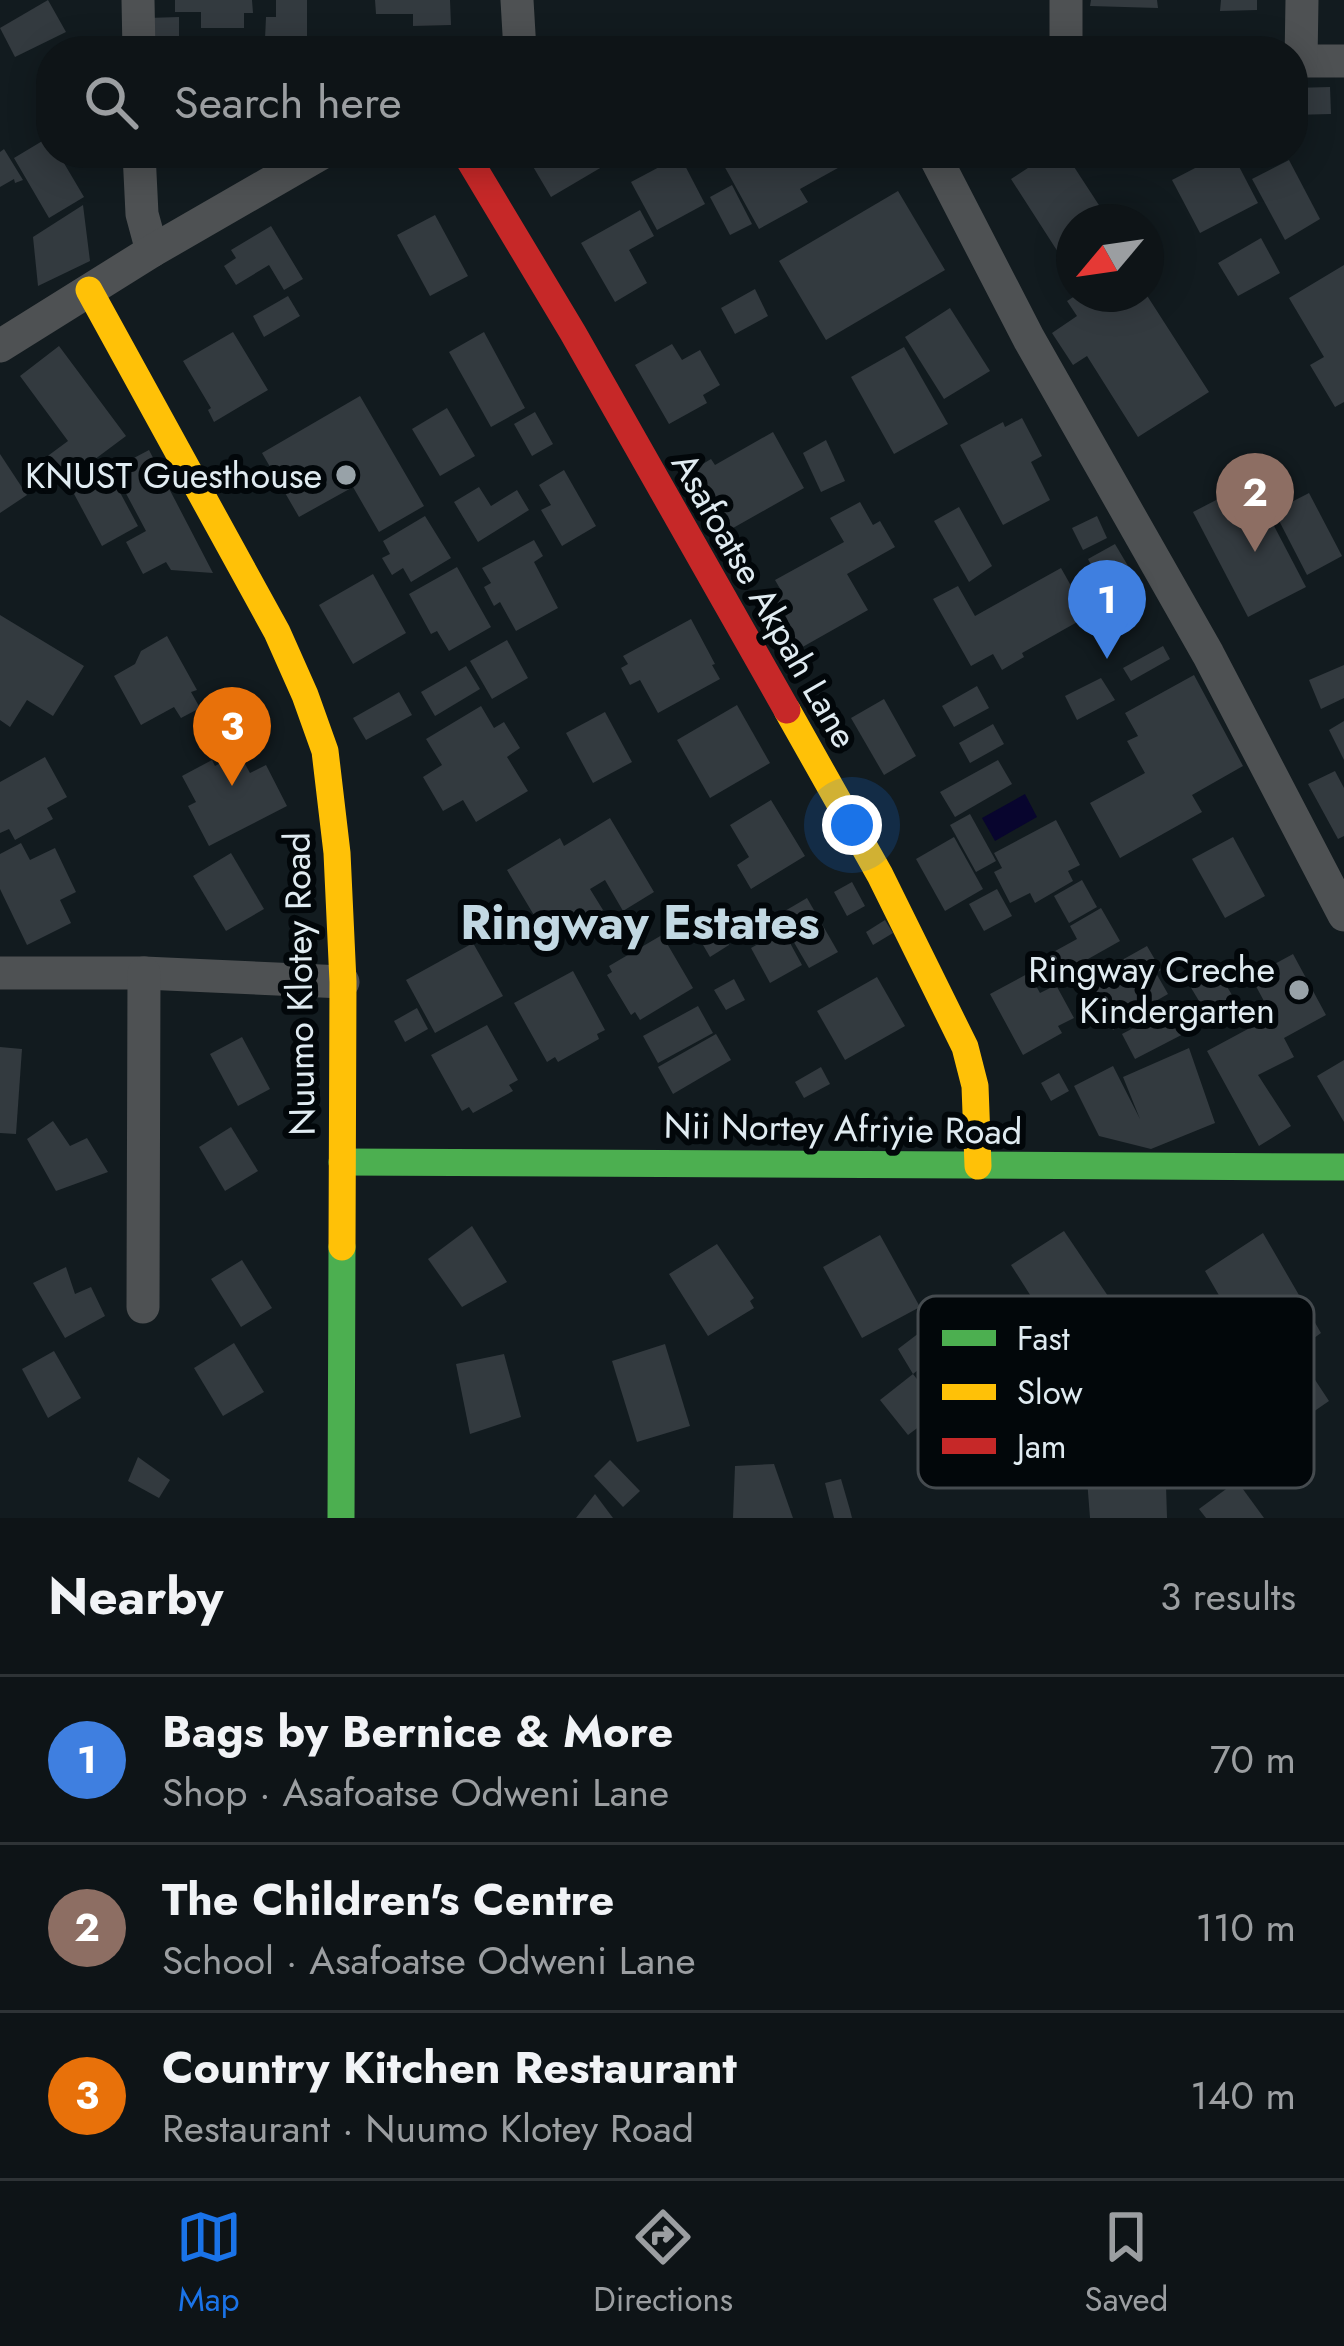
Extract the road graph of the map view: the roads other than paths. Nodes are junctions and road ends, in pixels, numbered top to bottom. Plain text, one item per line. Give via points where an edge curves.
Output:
1 (139, 0) edge
2 (518, 0) edge
3 (1066, 0) edge
4 (1302, 0) edge
5 (139, 36) edge
6 (519, 36) edge
7 (1066, 36) edge
8 (1299, 36) edge
9 (1308, 61) edge
10 (1344, 61) edge
11 (140, 168) edge
12 (296, 168) edge
13 (474, 168) edge
14 (941, 168) edge
15 (152, 251) junction
16 (89, 290) junction
17 (0, 346) edge
18 (1344, 915) edge
19 (0, 973) edge
20 (144, 973) junction
21 (343, 982) junction
22 (342, 1162) junction
23 (979, 1166) junction
24 (1344, 1167) edge
25 (143, 1307) dead end
26 (341, 1518) edge

1 - 5 street
2 - 6 street
3 - 7 street
4 - 8 street
9 - 10 street
11 - 15 street
12 - 15 street
13 - 23 street, Asafoatse Akpah Lane via 880,875 965,1046
14 - 18 street
15 - 16 street
16 - 17 street
16 - 21 street, Nuumo Klotey Road via 305,695 333,799
19 - 20 street
20 - 21 street
20 - 25 street
21 - 22 street, Nuumo Klotey Road
22 - 23 street, Nii Nortey Afriyie Road
22 - 26 street, Nuumo Klotey Road
23 - 24 street, Nii Nortey Afriyie Road

